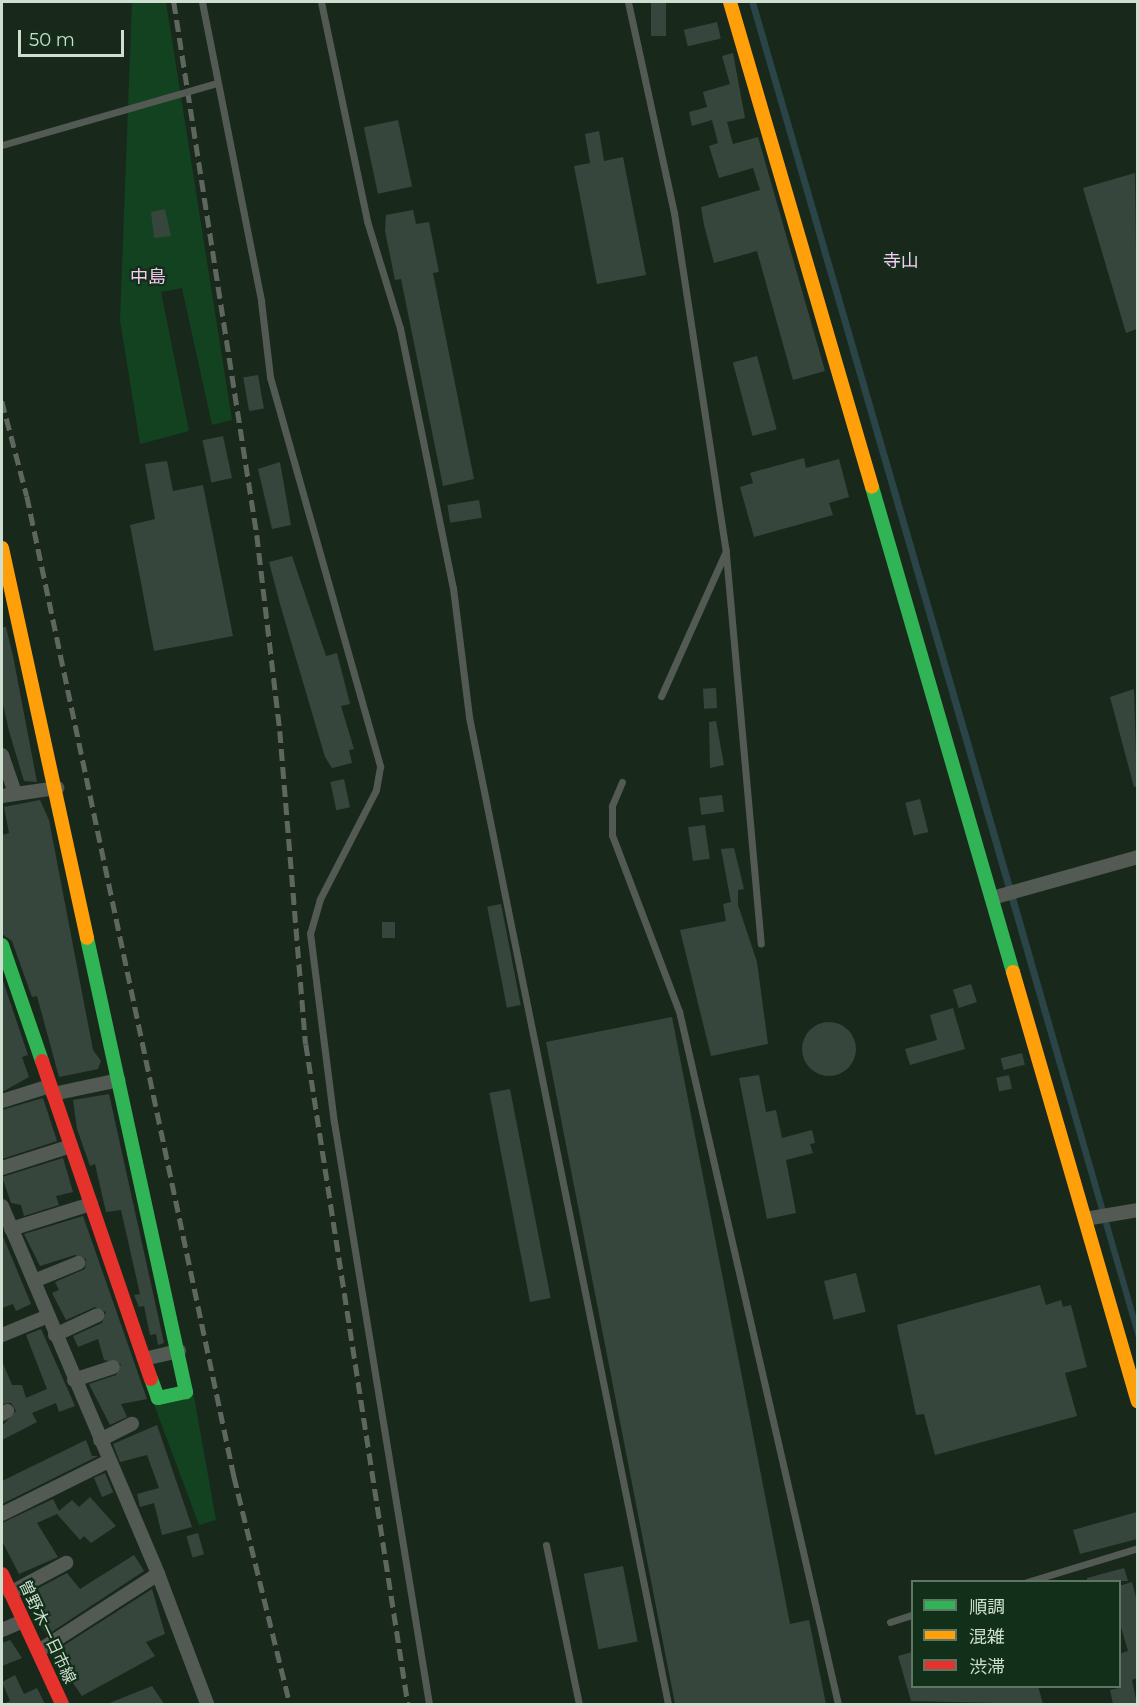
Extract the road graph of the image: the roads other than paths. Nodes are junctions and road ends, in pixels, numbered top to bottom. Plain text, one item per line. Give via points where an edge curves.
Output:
1 (202, 2) edge
2 (321, 2) edge
3 (628, 2) edge
4 (730, 2) edge
5 (217, 82) junction
6 (2, 145) edge
7 (2, 548) edge
8 (726, 551) junction
9 (661, 696) dead end
10 (2, 754) edge
11 (622, 782) dead end
12 (57, 788) junction
13 (8, 795) edge
14 (1137, 857) edge
15 (992, 898) junction
16 (761, 943) dead end
17 (2, 945) edge
18 (119, 1080) junction
19 (51, 1090) junction
20 (2, 1101) edge
21 (71, 1146) junction
22 (2, 1168) edge
23 (91, 1204) junction
24 (2, 1206) edge
25 (1137, 1210) edge
26 (1085, 1219) junction
27 (11, 1229) junction
28 (78, 1263) dead end
29 (34, 1281) junction
30 (98, 1315) dead end
31 (48, 1316) junction
32 (2, 1335) edge
33 (55, 1335) junction
34 (178, 1351) junction
35 (144, 1359) junction
36 (113, 1367) dead end
37 (74, 1380) junction
38 (1137, 1401) edge
39 (132, 1424) dead end
40 (99, 1440) junction
41 (109, 1461) junction
42 (2, 1514) edge
43 (546, 1545) dead end
44 (1137, 1548) edge
45 (66, 1563) dead end
46 (2, 1574) edge
47 (158, 1574) junction
48 (1030, 1580) edge
49 (10, 1593) junction
50 (911, 1616) edge
51 (23, 1621) junction
52 (890, 1622) dead end
53 (2, 1630) edge
54 (40, 1650) junction
55 (62, 1704) edge
56 (207, 1704) edge
57 (429, 1704) edge
58 (579, 1704) edge
59 (668, 1704) edge
60 (838, 1704) edge

1 - 5 lane
2 - 59 lane via 367,221 400,328 453,588 469,717
3 - 8 lane via 674,213
4 - 15 street
5 - 6 lane, bridge
5 - 57 lane via 261,301 278,413 380,767 376,790 320,899 310,933 334,1122
7 - 12 street
8 - 9 lane
8 - 16 lane
10 - 13 street
11 - 60 lane via 612,806 612,835 679,1011
12 - 13 street
12 - 18 street
14 - 15 street
15 - 26 street
17 - 19 street
18 - 19 street
18 - 34 street
19 - 20 street
19 - 21 street
21 - 22 street
21 - 23 street
23 - 27 street
23 - 35 street
24 - 27 street
25 - 26 street
26 - 38 street
27 - 29 street
28 - 29 street
29 - 31 street
30 - 33 street
31 - 32 street
31 - 33 street
33 - 37 street
34 - 35 street
34 - 35 street via 186,1392 158,1398
36 - 37 street
37 - 40 street
39 - 40 street
40 - 41 street
41 - 42 street
41 - 47 street
43 - 58 lane
44 - 48 lane
45 - 49 street
46 - 49 street, 曽野木一日市線
47 - 54 street
47 - 56 street
49 - 51 street, 曽野木一日市線
50 - 52 lane
51 - 53 street
51 - 54 street, 曽野木一日市線
54 - 55 street, 曽野木一日市線

